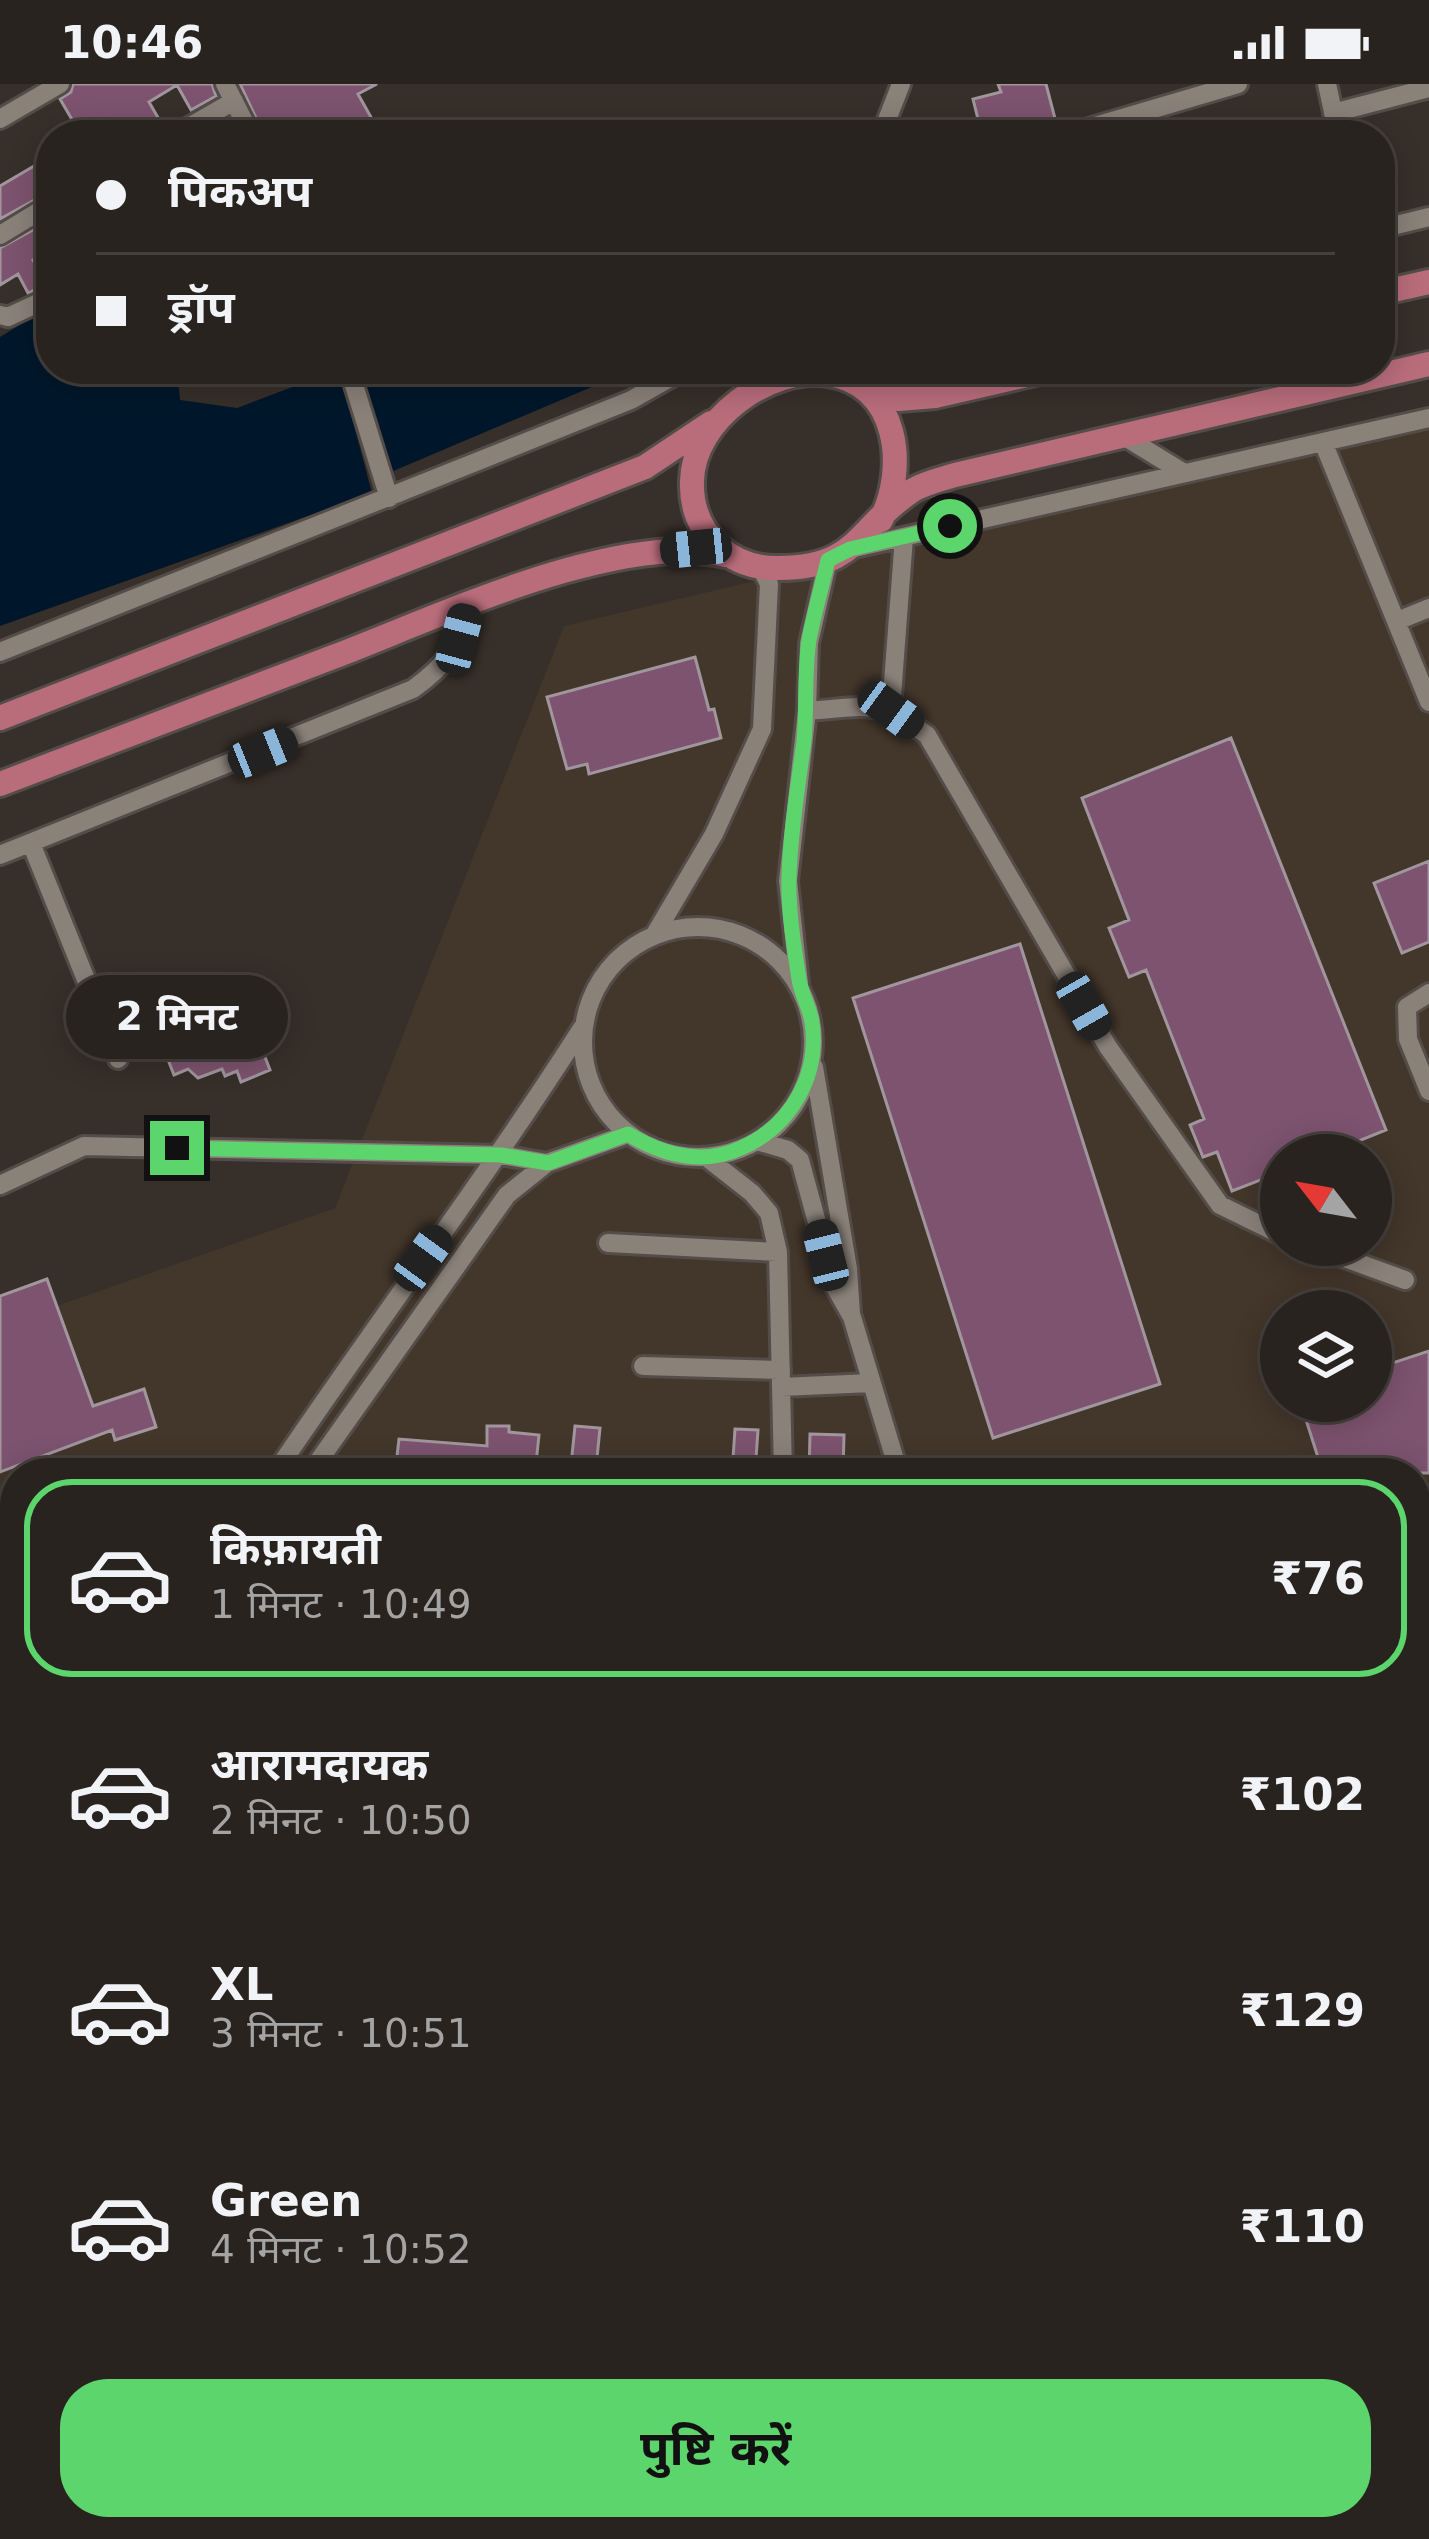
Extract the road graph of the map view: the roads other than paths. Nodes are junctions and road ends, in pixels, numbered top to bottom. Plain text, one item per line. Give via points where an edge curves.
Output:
1 (60, 84) edge
2 (901, 84) edge
3 (1238, 84) edge
4 (1327, 84) edge
5 (1429, 88) edge
6 (230, 92) edge
7 (1333, 113) junction
8 (0, 119) edge
9 (194, 120) edge
10 (244, 120) edge
11 (887, 120) edge
12 (1116, 120) edge
13 (1335, 120) edge
14 (36, 213) edge
15 (1429, 218) edge
16 (1395, 226) edge
17 (0, 235) edge
18 (1429, 282) edge
19 (1395, 290) edge
20 (36, 304) edge
21 (0, 315) edge
22 (1429, 364) edge
23 (1395, 372) edge
24 (354, 384) edge
25 (659, 384) edge
26 (770, 384) edge
27 (858, 384) edge
28 (866, 384) edge
29 (987, 384) edge
30 (1344, 384) edge
31 (722, 415) junction
32 (1429, 418) edge
33 (1123, 436) junction
34 (1323, 442) junction
35 (1184, 473) junction
36 (389, 498) junction
37 (881, 520) junction
38 (904, 537) junction
39 (839, 554) junction
40 (728, 555) junction
41 (761, 568) junction
42 (468, 606) junction
43 (1429, 608) edge
44 (1397, 621) junction
45 (0, 652) edge
46 (1429, 702) edge
47 (891, 710) junction
48 (807, 711) junction
49 (0, 718) edge
50 (0, 784) edge
51 (31, 843) junction
52 (0, 855) edge
53 (655, 934) junction
54 (799, 985) junction
55 (1429, 993) edge
56 (583, 1027) junction
57 (118, 1059) dead end
58 (812, 1059) junction
59 (1429, 1091) edge
60 (628, 1134) junction
61 (757, 1142) junction
62 (501, 1155) junction
63 (706, 1157) junction
64 (548, 1163) junction
65 (0, 1185) edge
66 (1260, 1225) edge
67 (608, 1244) dead end
68 (778, 1252) junction
69 (1367, 1266) edge
70 (1405, 1280) dead end
71 (851, 1318) junction
72 (644, 1366) dead end
73 (781, 1378) junction
74 (872, 1383) junction
75 (285, 1458) edge
76 (321, 1458) edge
77 (783, 1458) edge
78 (894, 1458) edge

1 - 8 street
2 - 11 street
3 - 12 street
4 - 7 street
5 - 7 street
6 - 9 street
6 - 10 street
7 - 13 street
14 - 17 street
15 - 16 street
18 - 19 main road
20 - 21 street
22 - 23 main road
24 - 36 street
25 - 36 street
26 - 31 main road
27 - 37 main road via 885,414 895,441 896,480
28 - 29 main road via 898,399
30 - 33 main road
31 - 40 main road via 691,478 705,533
31 - 49 main road via 645,467
32 - 34 street
33 - 35 street
33 - 37 main road via 914,489
34 - 35 street
34 - 44 street
35 - 38 street
36 - 45 street
37 - 39 main road
38 - 39 street
38 - 47 street
39 - 41 main road via 811,568
39 - 48 street via 809,643
40 - 41 main road
40 - 42 main road via 696,548 643,554 527,580
41 - 53 street via 769,584 762,729 714,834
42 - 50 main road
42 - 51 street via 440,669 413,689
43 - 44 street
44 - 46 street
47 - 48 street
47 - 66 street via 927,735 1108,1047 1220,1205
48 - 54 street via 788,880
51 - 52 street
51 - 57 street
53 - 54 street via 721,927 779,958
53 - 56 street via 607,970
54 - 58 street via 812,1021
55 - 59 street via 1407,1007 1408,1039
56 - 60 street via 591,1086
56 - 62 street
58 - 61 street via 802,1092
58 - 71 street
60 - 63 street via 678,1156
60 - 64 street
61 - 63 street
61 - 71 street via 800,1160 834,1286
62 - 64 street
62 - 65 street via 84,1146
62 - 75 street
63 - 68 street via 769,1213
64 - 76 street via 507,1195
67 - 68 street
68 - 73 street
69 - 70 street
71 - 74 street
72 - 73 street
73 - 74 street
73 - 77 street
74 - 78 street

